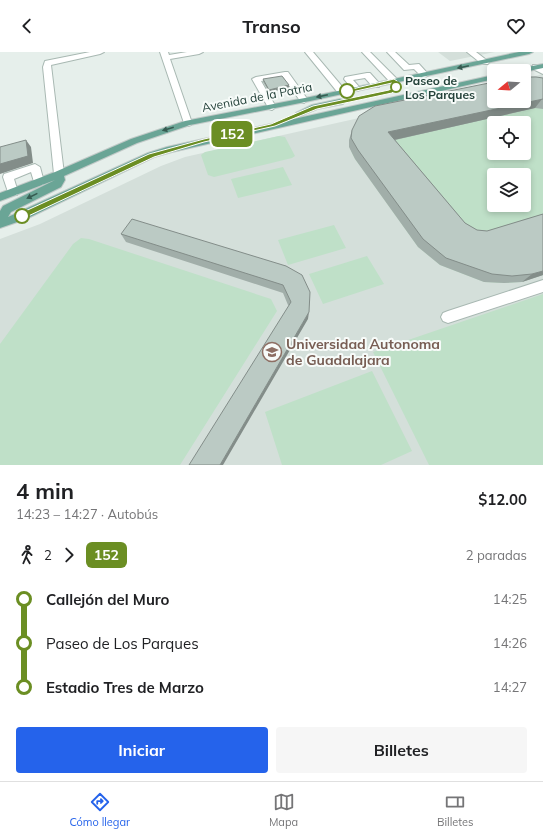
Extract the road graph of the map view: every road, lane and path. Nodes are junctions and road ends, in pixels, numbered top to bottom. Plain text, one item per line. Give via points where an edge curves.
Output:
1 (100, 52) edge
2 (199, 52) edge
3 (309, 52) edge
4 (366, 52) edge
5 (391, 52) edge
6 (471, 52) edge
7 (528, 52) edge
8 (165, 55) edge
9 (485, 62) junction
10 (539, 67) edge
11 (543, 72) edge
12 (425, 75) junction
13 (487, 78) edge
14 (394, 81) junction
15 (376, 85) junction
16 (357, 89) junction
17 (342, 92) junction
18 (304, 100) junction
19 (272, 107) junction
20 (188, 123) junction
21 (273, 125) junction
22 (59, 174) junction
23 (39, 182) junction
24 (13, 192) junction
25 (0, 197) edge
26 (0, 220) edge
27 (0, 224) edge
28 (543, 286) edge
29 (448, 317) dead end

1 - 22 street via 57,60 48,63 46,67
2 - 8 street
3 - 17 street
4 - 14 street
5 - 12 street via 408,68 416,66
6 - 9 street
7 - 9 main road, Avenida de la Patria
8 - 20 street
9 -> 12 main road, Avenida de la Patria
10 - 11 street
12 - 14 main road, Avenida de la Patria
13 - 21 main road
14 - 15 main road, Avenida de la Patria
14 - 21 main road via 396,87 391,91 315,107
15 - 16 main road, Avenida de la Patria
15 - 16 street via 367,75 348,79
16 - 17 main road, Avenida de la Patria
17 -> 18 main road, Avenida de la Patria
18 - 19 main road, Avenida de la Patria
18 - 19 street via 285,74 256,79
19 - 20 main road, Avenida de la Patria
20 -> 22 main road, Avenida de la Patria via 134,140
21 - 27 main road via 151,155
22 - 23 main road, Avenida de la Patria
22 -> 26 main road via 60,180 57,184 7,209
23 - 24 main road, Avenida de la Patria
23 - 24 street via 35,167 8,177
24 - 25 main road, Avenida de la Patria
28 - 29 street

